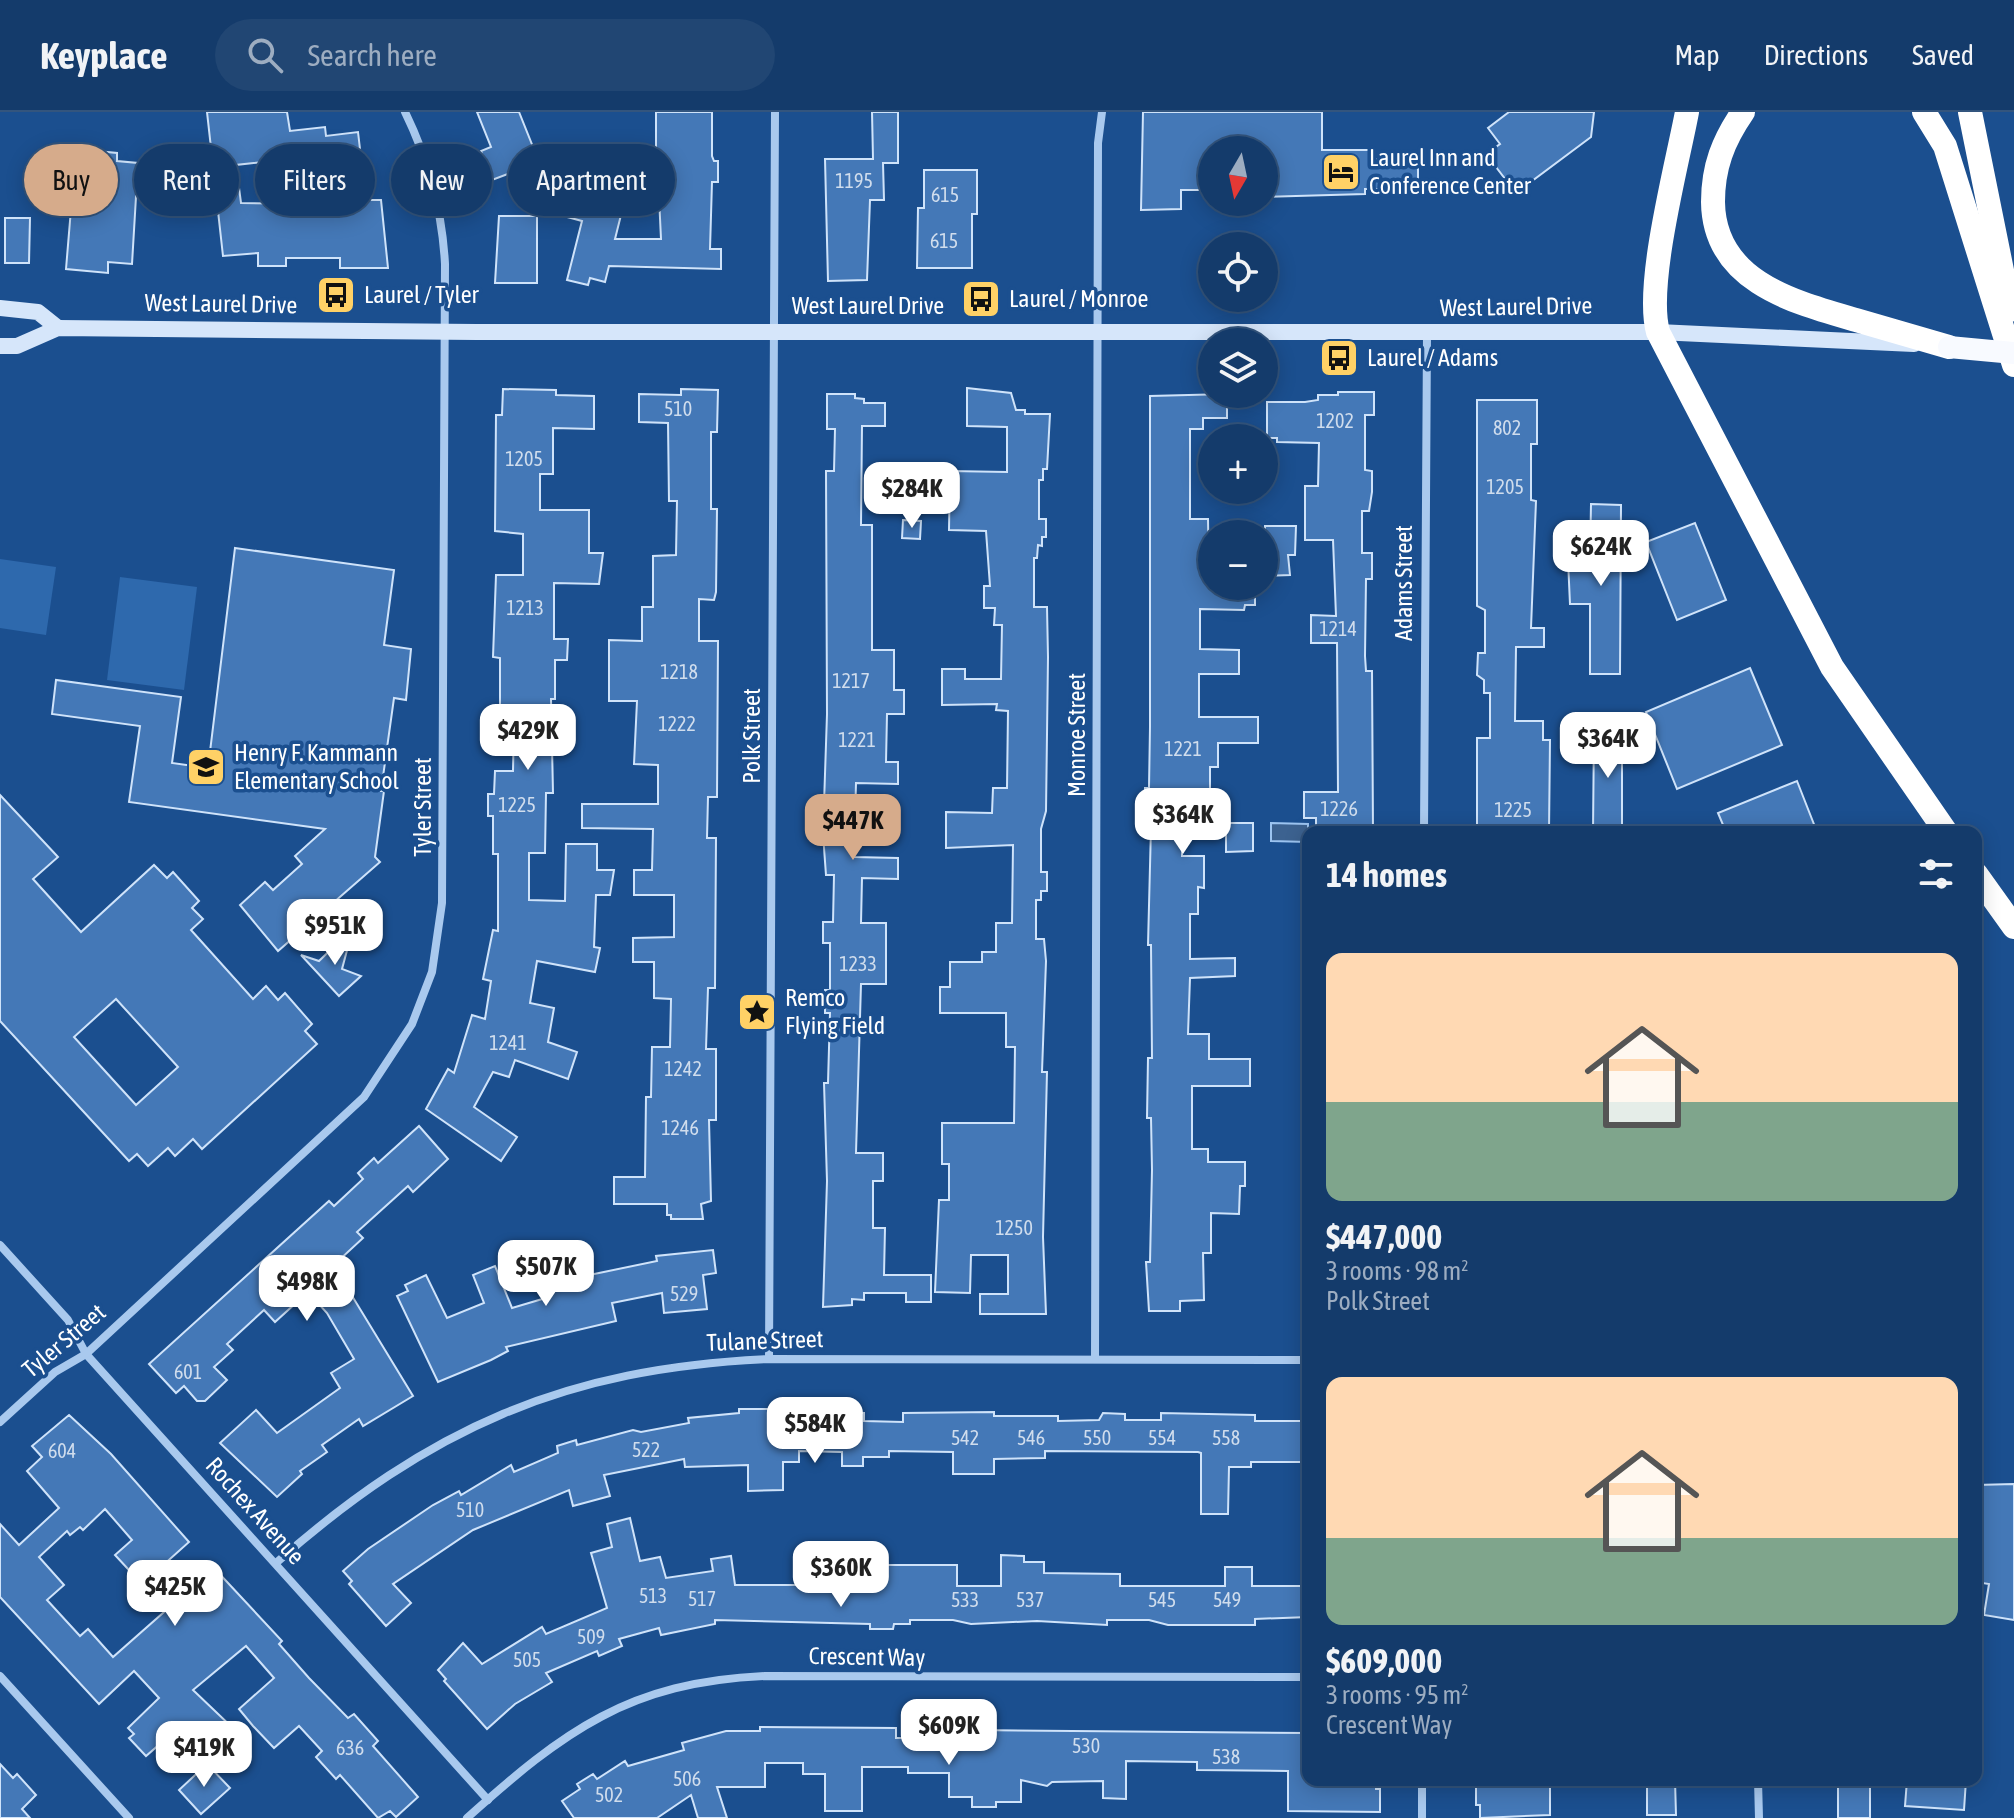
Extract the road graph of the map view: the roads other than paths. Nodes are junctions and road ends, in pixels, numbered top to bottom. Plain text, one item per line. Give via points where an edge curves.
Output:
1 (405, 112) edge
2 (775, 112) edge
3 (1102, 112) edge
4 (1687, 112) edge
5 (1743, 112) edge
6 (1924, 112) edge
7 (1970, 112) edge
8 (0, 308) edge
9 (58, 328) junction
10 (2014, 329) edge
11 (447, 332) junction
12 (774, 332) junction
13 (1098, 332) junction
14 (1658, 332) junction
15 (1427, 334) junction
16 (0, 346) edge
17 (1949, 347) junction
18 (2014, 353) edge
19 (2014, 365) edge
20 (1424, 826) edge
21 (1942, 826) edge
22 (1982, 882) edge
23 (2014, 927) edge
24 (0, 1245) edge
25 (86, 1354) junction
26 (769, 1359) junction
27 (1095, 1359) junction
28 (1302, 1360) edge
29 (0, 1422) edge
30 (276, 1563) junction
31 (0, 1676) edge
32 (1302, 1677) edge
33 (1422, 1786) edge
34 (1758, 1786) edge
35 (488, 1800) junction
36 (129, 1818) edge
37 (467, 1818) edge
38 (1422, 1818) edge
39 (1759, 1818) edge

1 - 11 street, Tyler Street via 426,159 442,219
2 - 12 street, Polk Street
3 - 13 street, Monroe Street
4 - 14 highway via 1656,279 1653,312
5 - 17 highway via 1722,147 1713,189 1716,225 1733,261 1760,285 1792,301
6 - 19 highway via 1945,146
7 - 10 highway
8 - 9 main road, West Laurel Drive via 38,312
9 - 11 main road, West Laurel Drive
9 - 16 main road, West Laurel Drive via 17,346
11 - 12 main road, West Laurel Drive
11 - 25 street, Tyler Street via 442,903 432,972 412,1024 364,1097
12 - 13 main road, West Laurel Drive
12 - 26 street, Polk Street
13 - 15 main road, West Laurel Drive
13 - 27 street, Monroe Street
14 - 15 main road, West Laurel Drive
14 - 17 main road, West Laurel Drive
14 - 21 highway via 1832,667
15 - 20 street, Adams Street
17 - 18 highway, West Laurel Drive, bridge
22 - 23 highway
24 - 25 street, Rochex Avenue via 68,1320
25 - 29 street, Tyler Street via 55,1372
25 - 30 street, Rochex Avenue
26 - 27 street, Tulane Street
26 - 30 street, Tulane Street via 625,1374 513,1409 395,1471
27 - 28 street, Tulane Street
30 - 35 street, Rochex Avenue
31 - 36 street
32 - 35 street, Crescent Way via 765,1676 696,1682 591,1720 543,1752
33 - 38 street
34 - 39 street
35 - 37 street, Crescent Way

